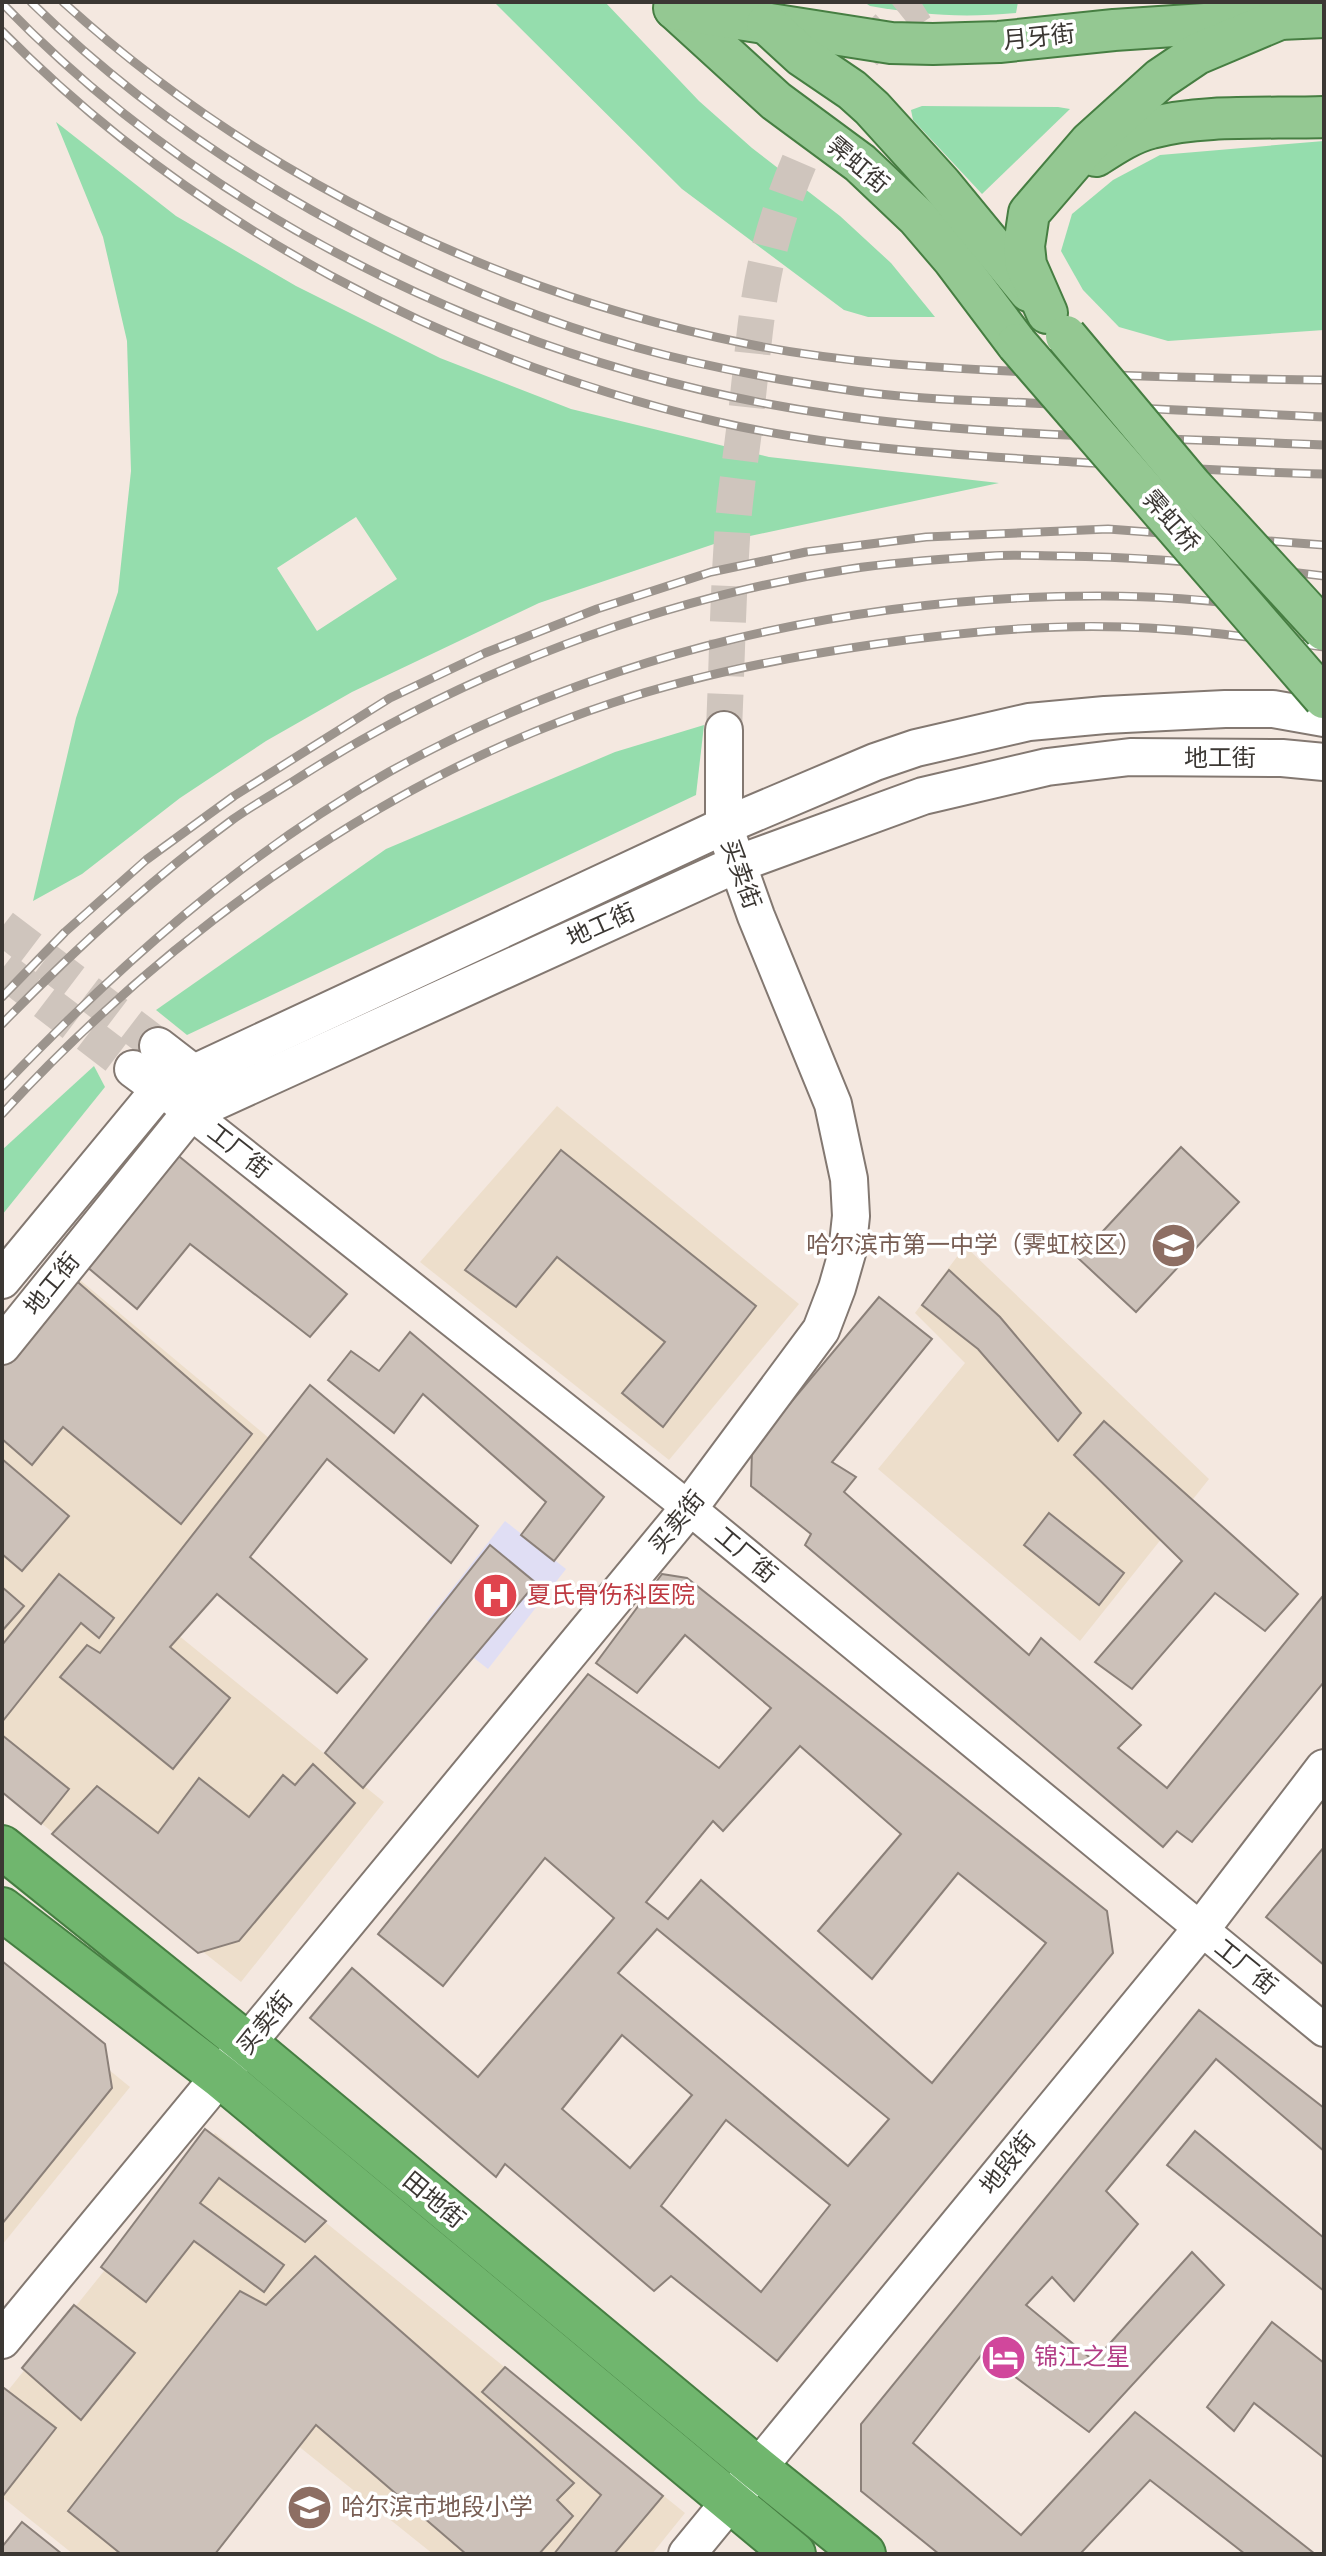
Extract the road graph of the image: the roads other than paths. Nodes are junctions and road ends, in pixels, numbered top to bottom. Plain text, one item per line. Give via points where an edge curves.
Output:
1 (1087, 2) edge
2 (672, 5) edge
3 (1324, 17) edge
4 (1280, 19) junction
5 (782, 21) edge
6 (1324, 117) edge
7 (834, 144) junction
8 (1051, 189) junction
9 (1056, 324) junction
10 (1017, 344) joint
11 (1324, 630) edge
12 (1324, 698) edge
13 (1324, 718) edge
14 (724, 730) tunnel mouth
15 (1324, 762) edge
16 (724, 826) junction
17 (737, 864) junction
18 (150, 1068) junction
19 (193, 1073) junction
20 (190, 1113) junction
21 (2, 1280) edge
22 (2, 1346) edge
23 (689, 1508) junction
24 (1324, 1768) edge
25 (2, 1847) edge
26 (2, 1909) edge
27 (1201, 1929) junction
28 (1324, 2030) edge
29 (247, 2044) junction
30 (221, 2077) junction
31 (2, 2340) edge
32 (757, 2468) junction
33 (729, 2502) junction
34 (687, 2554) edge
35 (794, 2554) edge
36 (864, 2554) edge

1 - 4 main road via 1113,10
2 - 5 main road, 月牙街
2 - 7 main road, 霁虹街 via 776,101
3 - 4 main road, 月牙街
4 - 5 main road, 月牙街 via 933,44 891,43
4 - 8 main road, 月牙街 via 1197,54 1160,79 1090,142
5 - 7 main road via 805,100
5 - 9 main road, 霁虹街 via 941,184
6 - 8 main road via 1149,128 1120,141
7 - 10 main road, 霁虹街 via 917,217
8 - 9 main road, 月牙街 via 1029,213 1024,246 1026,265
9 - 11 main road, 霁虹桥, bridge via 1191,485
10 - 12 main road, 霁虹桥, bridge
13 - 16 main road, 地工街 via 1273,709 1225,709 1029,722 916,748
14 - 16 main road, 买卖街
15 - 17 main road, 地工街 via 1130,757 1047,767 923,796
16 - 17 main road, 买卖街
16 - 19 main road, 地工街
17 - 20 main road, 地工街
17 - 23 main road, 买卖街 via 833,1104 851,1216 844,1264 821,1330
18 - 19 main road, 地工街
18 - 20 street, 工厂街
18 - 21 main road, 地工街
19 - 20 main road
20 - 22 main road, 地工街
20 - 23 street, 工厂街
23 - 27 street, 工厂街
23 - 29 main road, 买卖街
24 - 27 main road, 地段街
25 - 29 highway, 田地街
26 - 30 highway, 田地街
27 - 28 street, 工厂街
27 - 32 main road, 地段街
29 - 30 main road, 买卖街
29 - 32 highway, 田地街
30 - 31 main road, 买卖街
30 - 33 highway, 田地街
32 - 33 main road, 地段街
32 - 36 highway, 田地街
33 - 34 main road, 地段街
33 - 35 highway, 田地街

